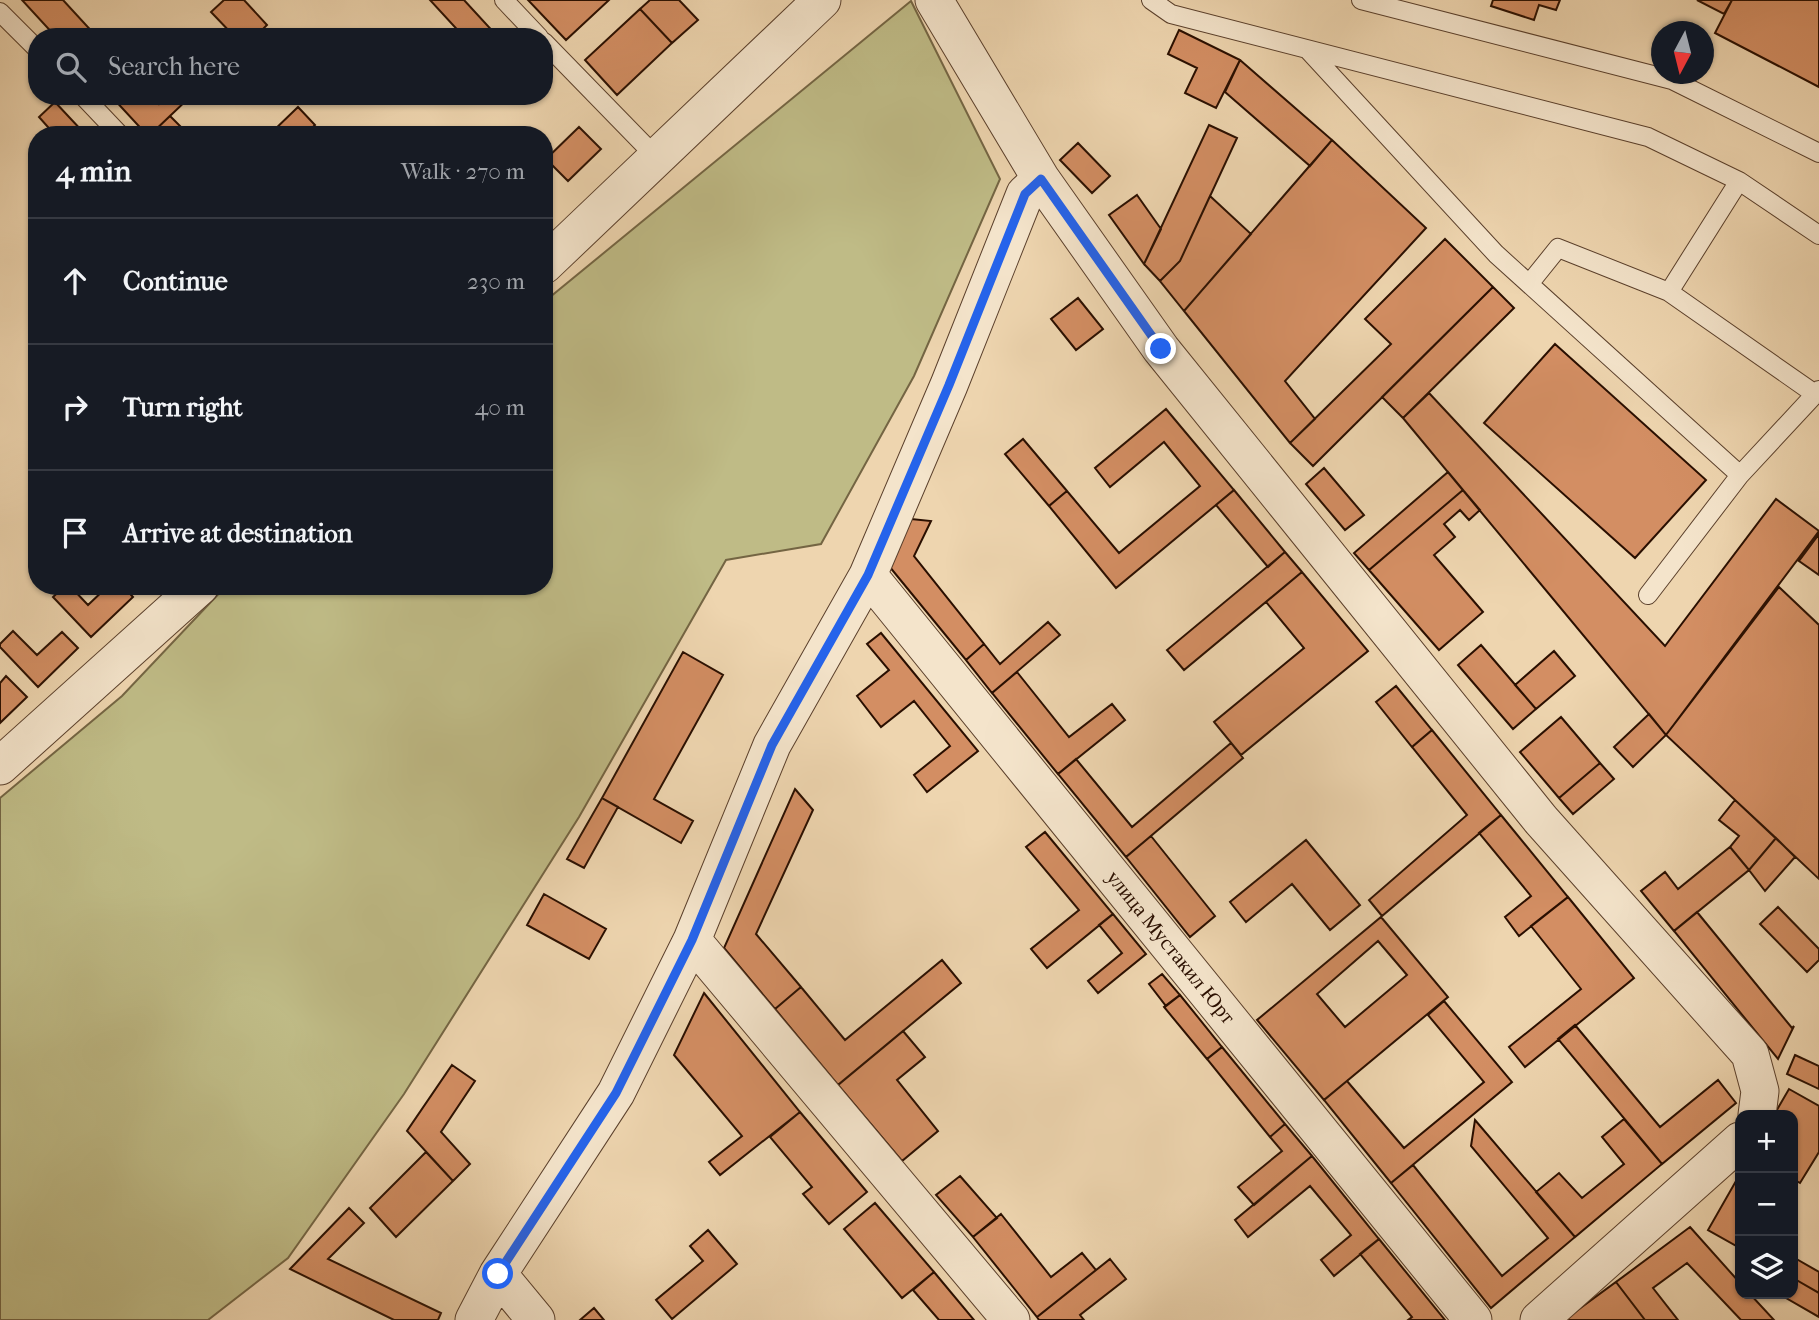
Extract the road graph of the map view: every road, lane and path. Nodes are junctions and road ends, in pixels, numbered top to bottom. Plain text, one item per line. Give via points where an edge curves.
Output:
1 (504, 0) edge
2 (822, 0) edge
3 (934, 0) edge
4 (1151, 0) edge
5 (1361, 0) edge
6 (0, 12) edge
7 (530, 28) edge
8 (28, 40) edge
9 (1308, 50) junction
10 (553, 51) edge
11 (92, 105) edge
12 (111, 126) edge
13 (1819, 153) edge
14 (657, 159) junction
15 (1041, 179) junction
16 (1739, 181) junction
17 (1819, 235) edge
18 (553, 257) edge
19 (1529, 284) junction
20 (1669, 292) junction
21 (1817, 392) edge
22 (1740, 475) junction
23 (868, 575) junction
24 (190, 595) edge
25 (1648, 595) dead end
26 (0, 766) edge
27 (692, 940) junction
28 (1758, 1110) edge
29 (1735, 1146) edge
30 (498, 1274) junction
31 (474, 1320) edge
32 (536, 1320) edge
33 (1011, 1320) edge
34 (1473, 1320) edge
35 (1539, 1320) edge

1 - 7 lane
2 - 14 street
3 - 15 street
4 - 9 lane via 1171,14
5 - 13 lane via 1672,80
6 - 8 lane
9 - 16 lane via 1648,137
9 - 19 lane
10 - 14 lane
11 - 12 lane
14 - 18 street
15 - 23 street via 1025,194
15 - 28 street via 1161,349 1541,820 1750,1054 1760,1091
16 - 17 lane
16 - 20 lane
19 - 20 lane via 1558,248
19 - 22 lane
20 - 21 lane
21 - 22 lane
22 - 25 lane
23 - 27 street via 772,745
23 - 34 street, улица Мустакил Юрт
24 - 26 street
27 - 30 street via 616,1093
27 - 33 street
29 - 35 street
30 - 31 street
30 - 32 street

